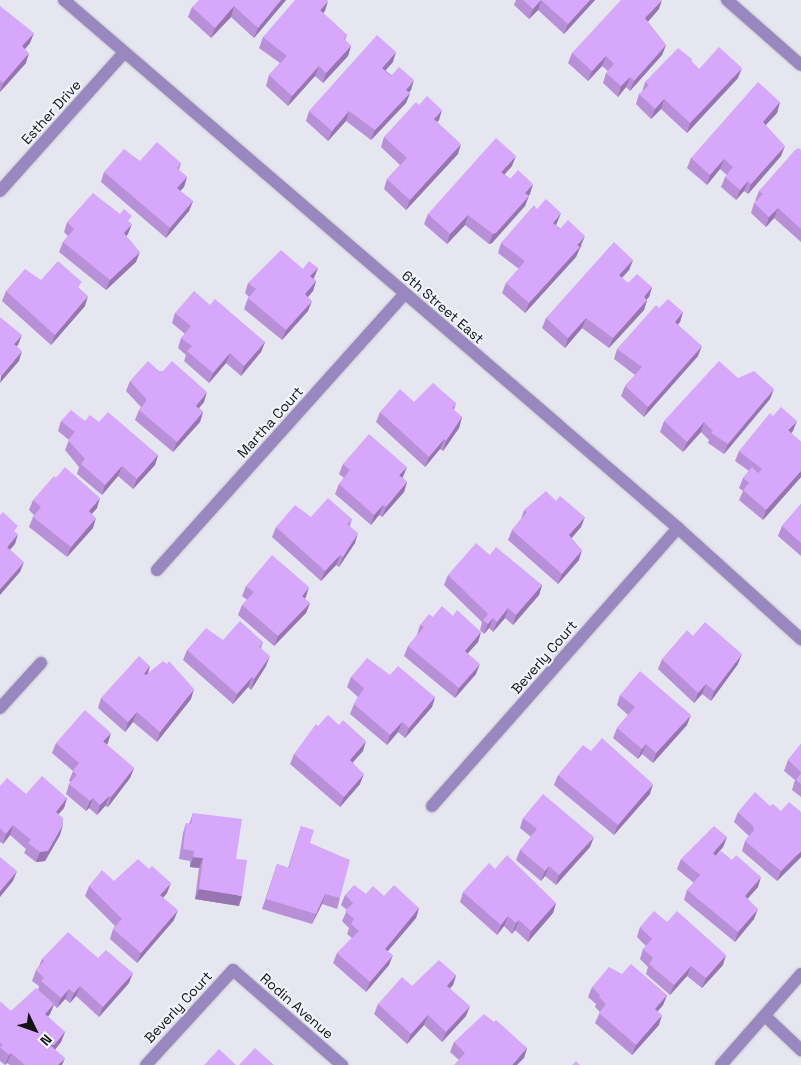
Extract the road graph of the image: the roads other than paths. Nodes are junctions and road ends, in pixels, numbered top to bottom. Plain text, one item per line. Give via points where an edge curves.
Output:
1 (64, 0) edge
2 (727, 0) edge
3 (124, 53) junction
4 (801, 65) edge
5 (0, 191) edge
6 (405, 294) junction
7 (678, 528) junction
8 (156, 570) dead end
9 (801, 639) edge
10 (40, 663) dead end
11 (0, 708) edge
12 (432, 806) dead end
13 (233, 970) joint
14 (801, 974) edge
15 (764, 1016) junction
16 (801, 1050) edge
17 (146, 1065) edge
18 (342, 1065) edge
19 (721, 1065) edge

1 - 3 street, 6th Street East
2 - 4 street
3 - 5 street, Esther Drive
3 - 6 street, 6th Street East
6 - 7 street, 6th Street East
6 - 8 street, Martha Court
7 - 9 street, 6th Street East
7 - 12 street, Beverly Court
10 - 11 street
13 - 17 street, Beverly Court
13 - 18 street, Rodin Avenue
14 - 15 street
15 - 16 street
15 - 19 street

